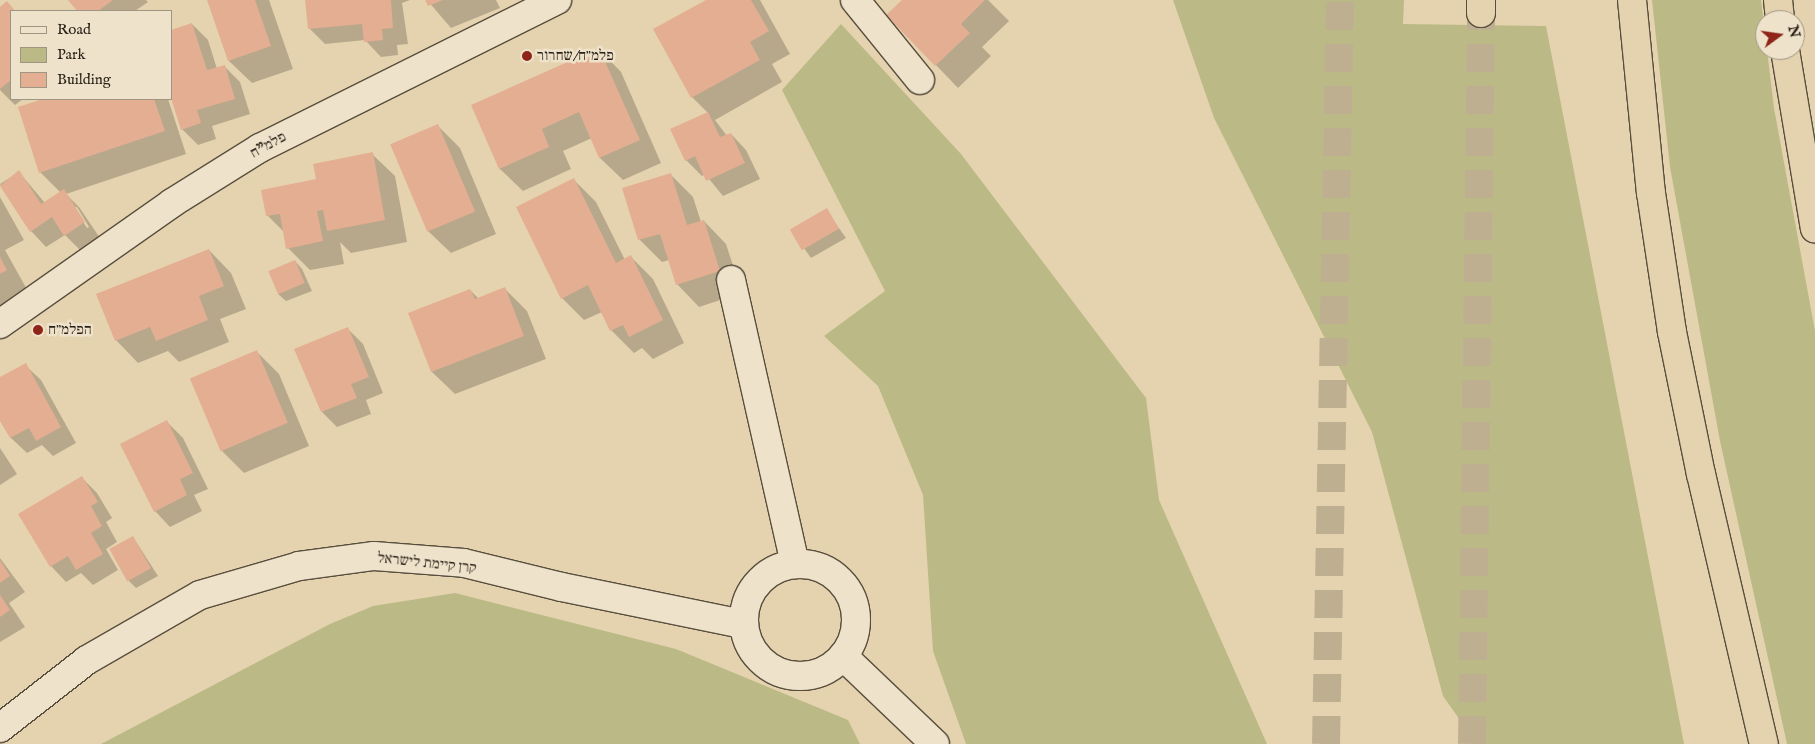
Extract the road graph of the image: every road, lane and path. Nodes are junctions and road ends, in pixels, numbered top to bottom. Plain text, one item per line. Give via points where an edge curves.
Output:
1 (557, 0) edge
2 (855, 0) edge
3 (1632, 0) edge
4 (1787, 60) edge
5 (920, 80) dead end
6 (1815, 230) edge
7 (731, 280) dead end
8 (0, 324) edge
9 (795, 564) junction
10 (744, 624) junction
11 (843, 656) junction
12 (0, 728) edge
13 (935, 744) edge
14 (1764, 744) edge

1 - 8 street, פלמ"ח via 260,148 172,203
2 - 5 street
3 - 14 highway via 1650,184 1672,332 1703,484
4 - 6 highway
7 - 9 street
9 - 10 street via 764,577 752,590 745,606
9 - 11 street via 812,565 829,572 844,584 853,602 856,621 853,640
10 - 11 street via 747,641 758,657 773,670 791,676 810,676 828,669
10 - 12 street, קרן קיימת לישראל via 562,587 464,563 374,556 299,566 200,596 88,660
11 - 13 street

